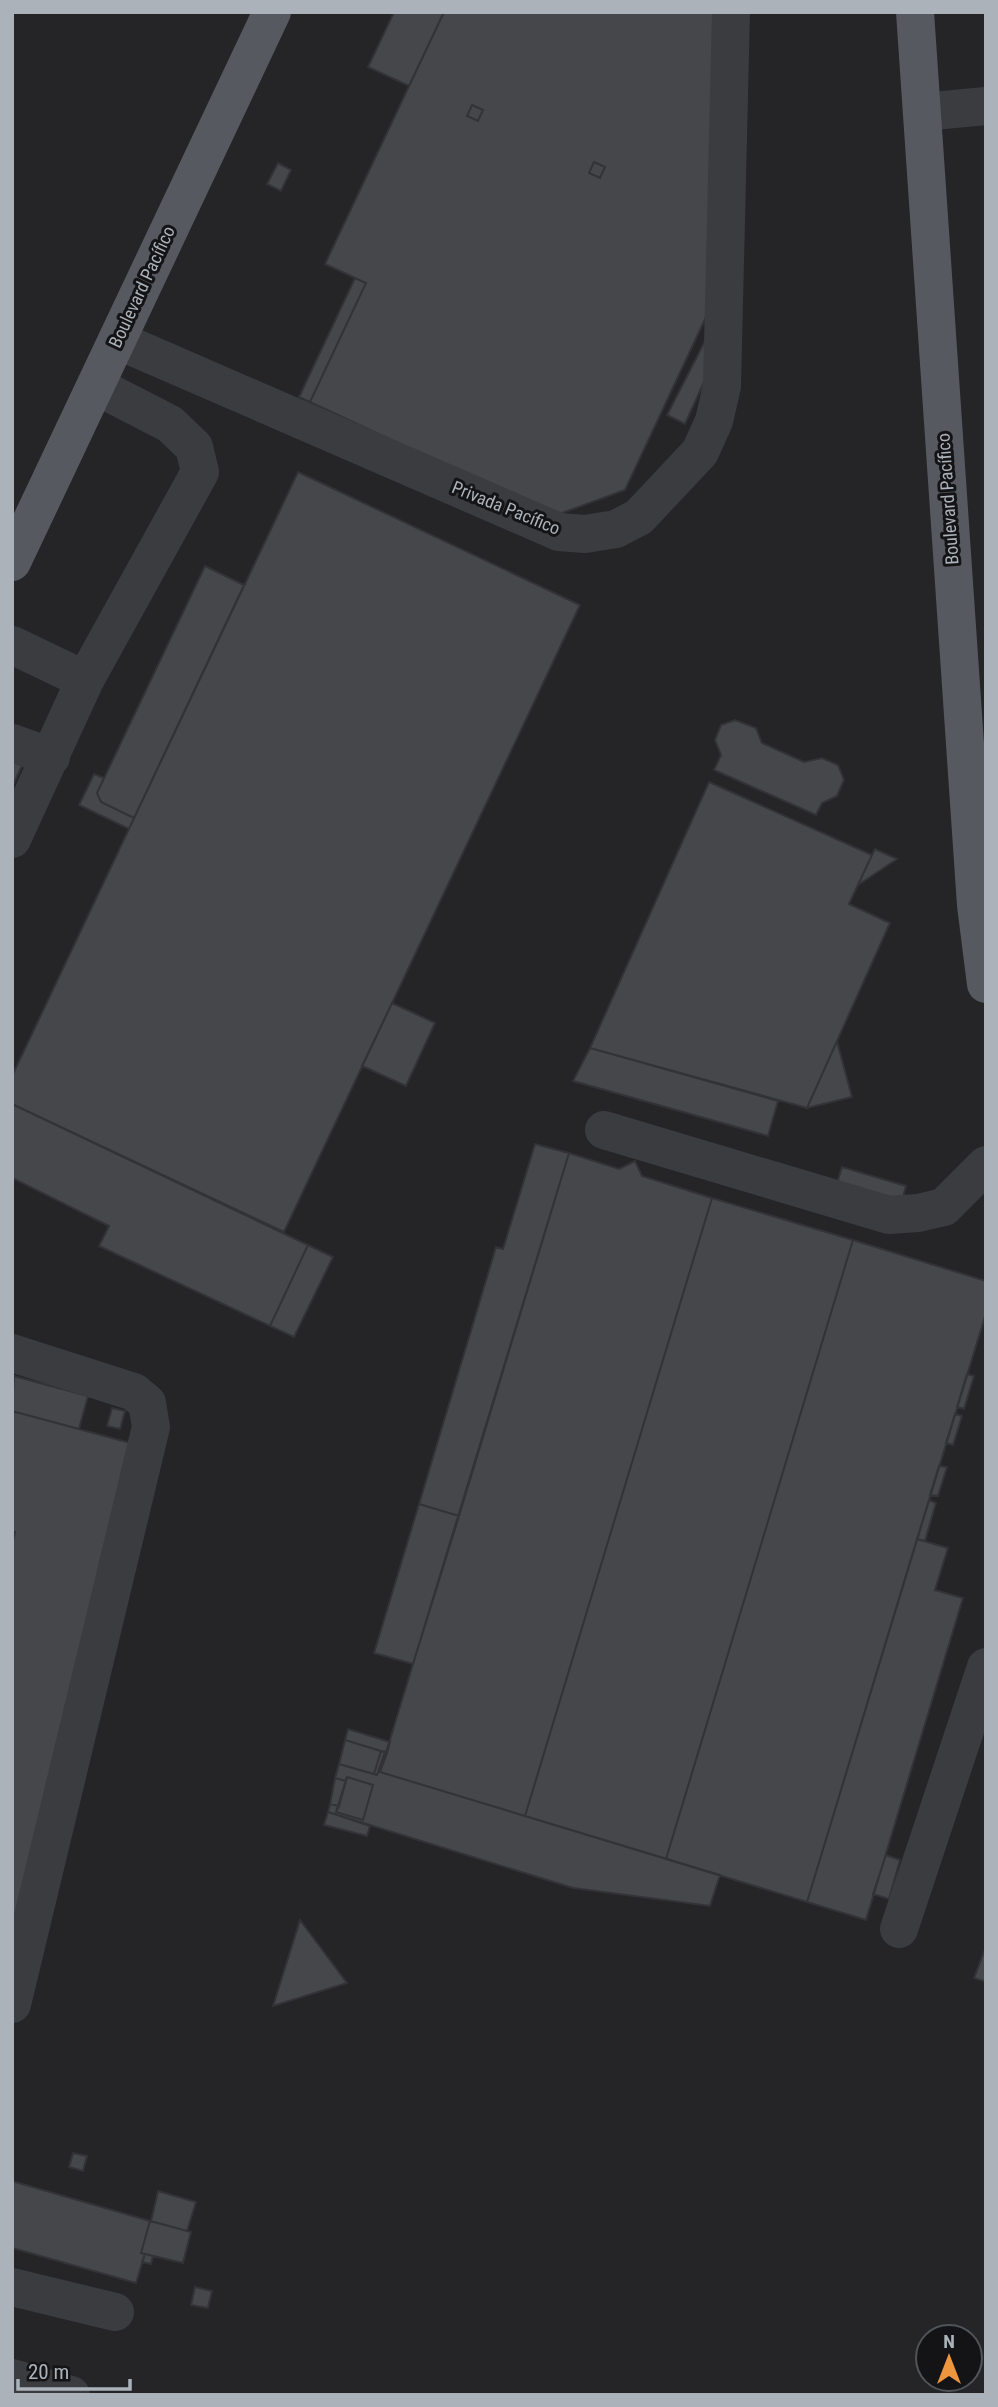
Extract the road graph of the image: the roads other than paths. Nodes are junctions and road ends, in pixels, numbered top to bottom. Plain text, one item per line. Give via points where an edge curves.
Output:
1 (272, 12) edge
2 (731, 12) edge
3 (915, 12) edge
4 (986, 106) edge
5 (922, 112) junction
6 (117, 341) junction
7 (96, 386) junction
8 (12, 562) edge
9 (12, 645) edge
10 (85, 680) junction
11 (12, 743) edge
12 (51, 757) junction
13 (978, 812) edge
14 (12, 839) edge
15 (986, 984) edge
16 (604, 1130) dead end
17 (986, 1165) edge
18 (12, 1353) edge
19 (986, 1667) edge
20 (899, 1929) dead end
21 (12, 2004) edge
22 (12, 2287) edge
23 (115, 2312) dead end
24 (12, 2378) edge
25 (71, 2395) edge

1 - 6 main road, Boulevard Pacífico
2 - 6 lane, Privada Pacífico via 722,386 700,452 639,517 616,529 559,532
3 - 5 main road, Boulevard Pacífico
4 - 5 lane
5 - 13 main road, Boulevard Pacífico
6 - 7 main road, Boulevard Pacífico
7 - 8 main road, Boulevard Pacífico
7 - 10 lane via 170,424 194,447 201,472
9 - 10 lane
10 - 12 lane
11 - 12 lane
12 - 14 lane
13 - 15 main road, Boulevard Pacífico via 976,905
16 - 17 lane via 889,1215 944,1207
18 - 21 lane via 134,1392 147,1403 151,1427
19 - 20 lane
22 - 23 lane
24 - 25 lane

